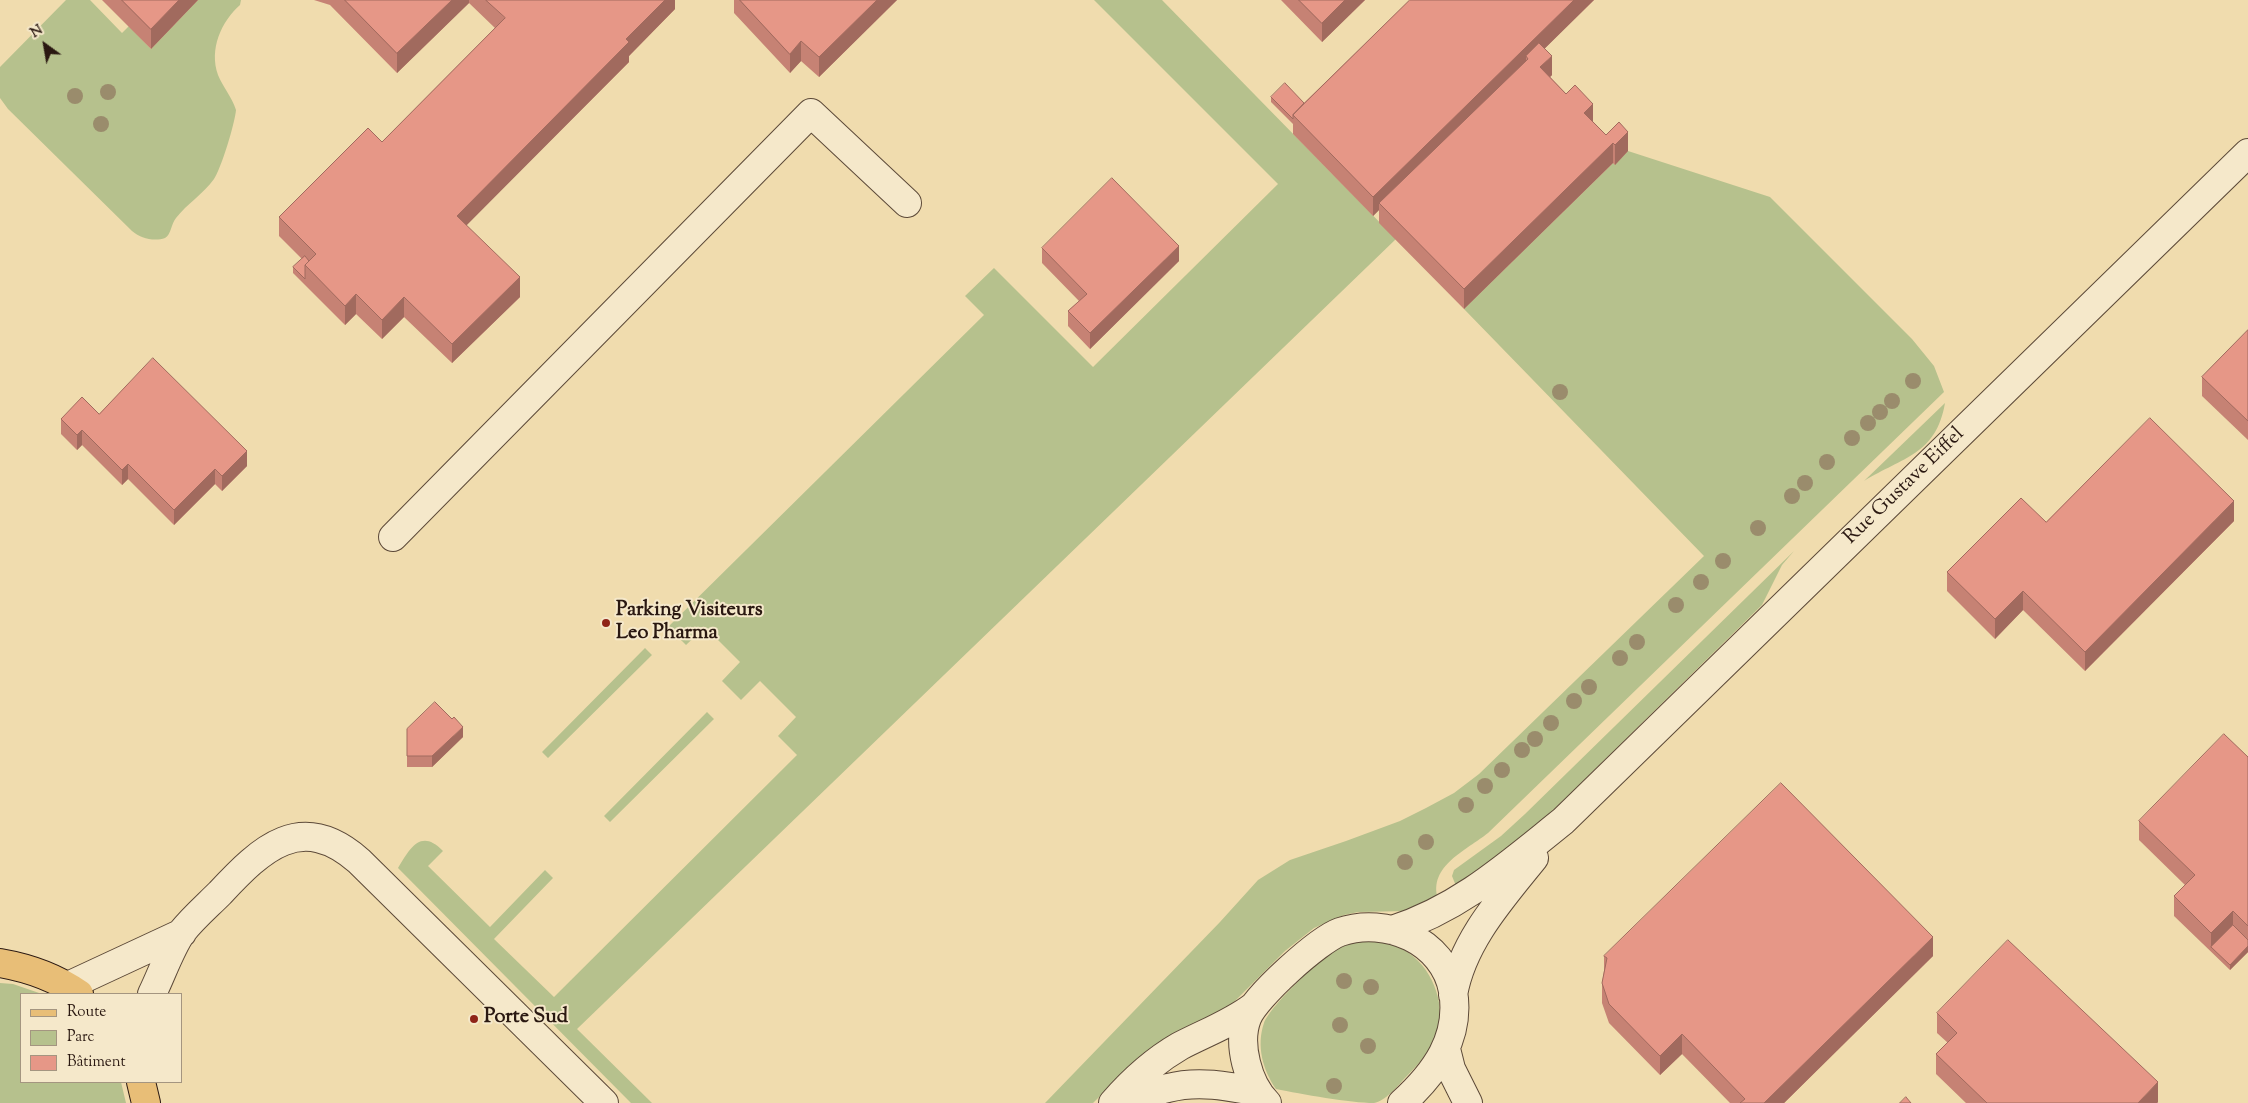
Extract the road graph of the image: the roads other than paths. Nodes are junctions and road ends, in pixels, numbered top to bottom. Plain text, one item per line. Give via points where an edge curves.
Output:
1 (2248, 153) edge
2 (907, 203) dead end
3 (393, 537) dead end
4 (1562, 821) junction
5 (1392, 930) junction
6 (182, 933) junction
7 (0, 963) edge
8 (74, 990) edge
9 (152, 993) edge
10 (1453, 995) junction
11 (1254, 1006) junction
12 (1446, 1049) junction
13 (141, 1083) edge
14 (1262, 1098) edge
15 (146, 1103) edge
16 (604, 1103) edge
17 (1113, 1103) edge
18 (1123, 1103) edge
19 (1402, 1103) edge
20 (1468, 1103) edge

1 - 4 street, Rue Gustave Eiffel
2 - 3 street via 811,113
4 - 5 street, Rue Gustave Eiffel via 1456,902 1434,915
4 - 10 street, Rue Gustave Eiffel via 1501,899 1470,945 1456,978
5 - 10 street via 1416,938 1430,950 1448,975
5 - 11 street via 1366,928 1330,937 1301,958
6 - 8 street
6 - 9 street
6 - 16 street via 269,846 306,837 341,848 359,861
7 - 8 main road via 46,975
10 - 12 street via 1452,1031
11 - 14 street via 1244,1026 1244,1044 1247,1067
11 - 17 street via 1158,1060
12 - 19 street via 1432,1072
12 - 20 street via 1451,1069
13 - 15 main road
14 - 18 street via 1222,1085 1198,1084 1169,1087

